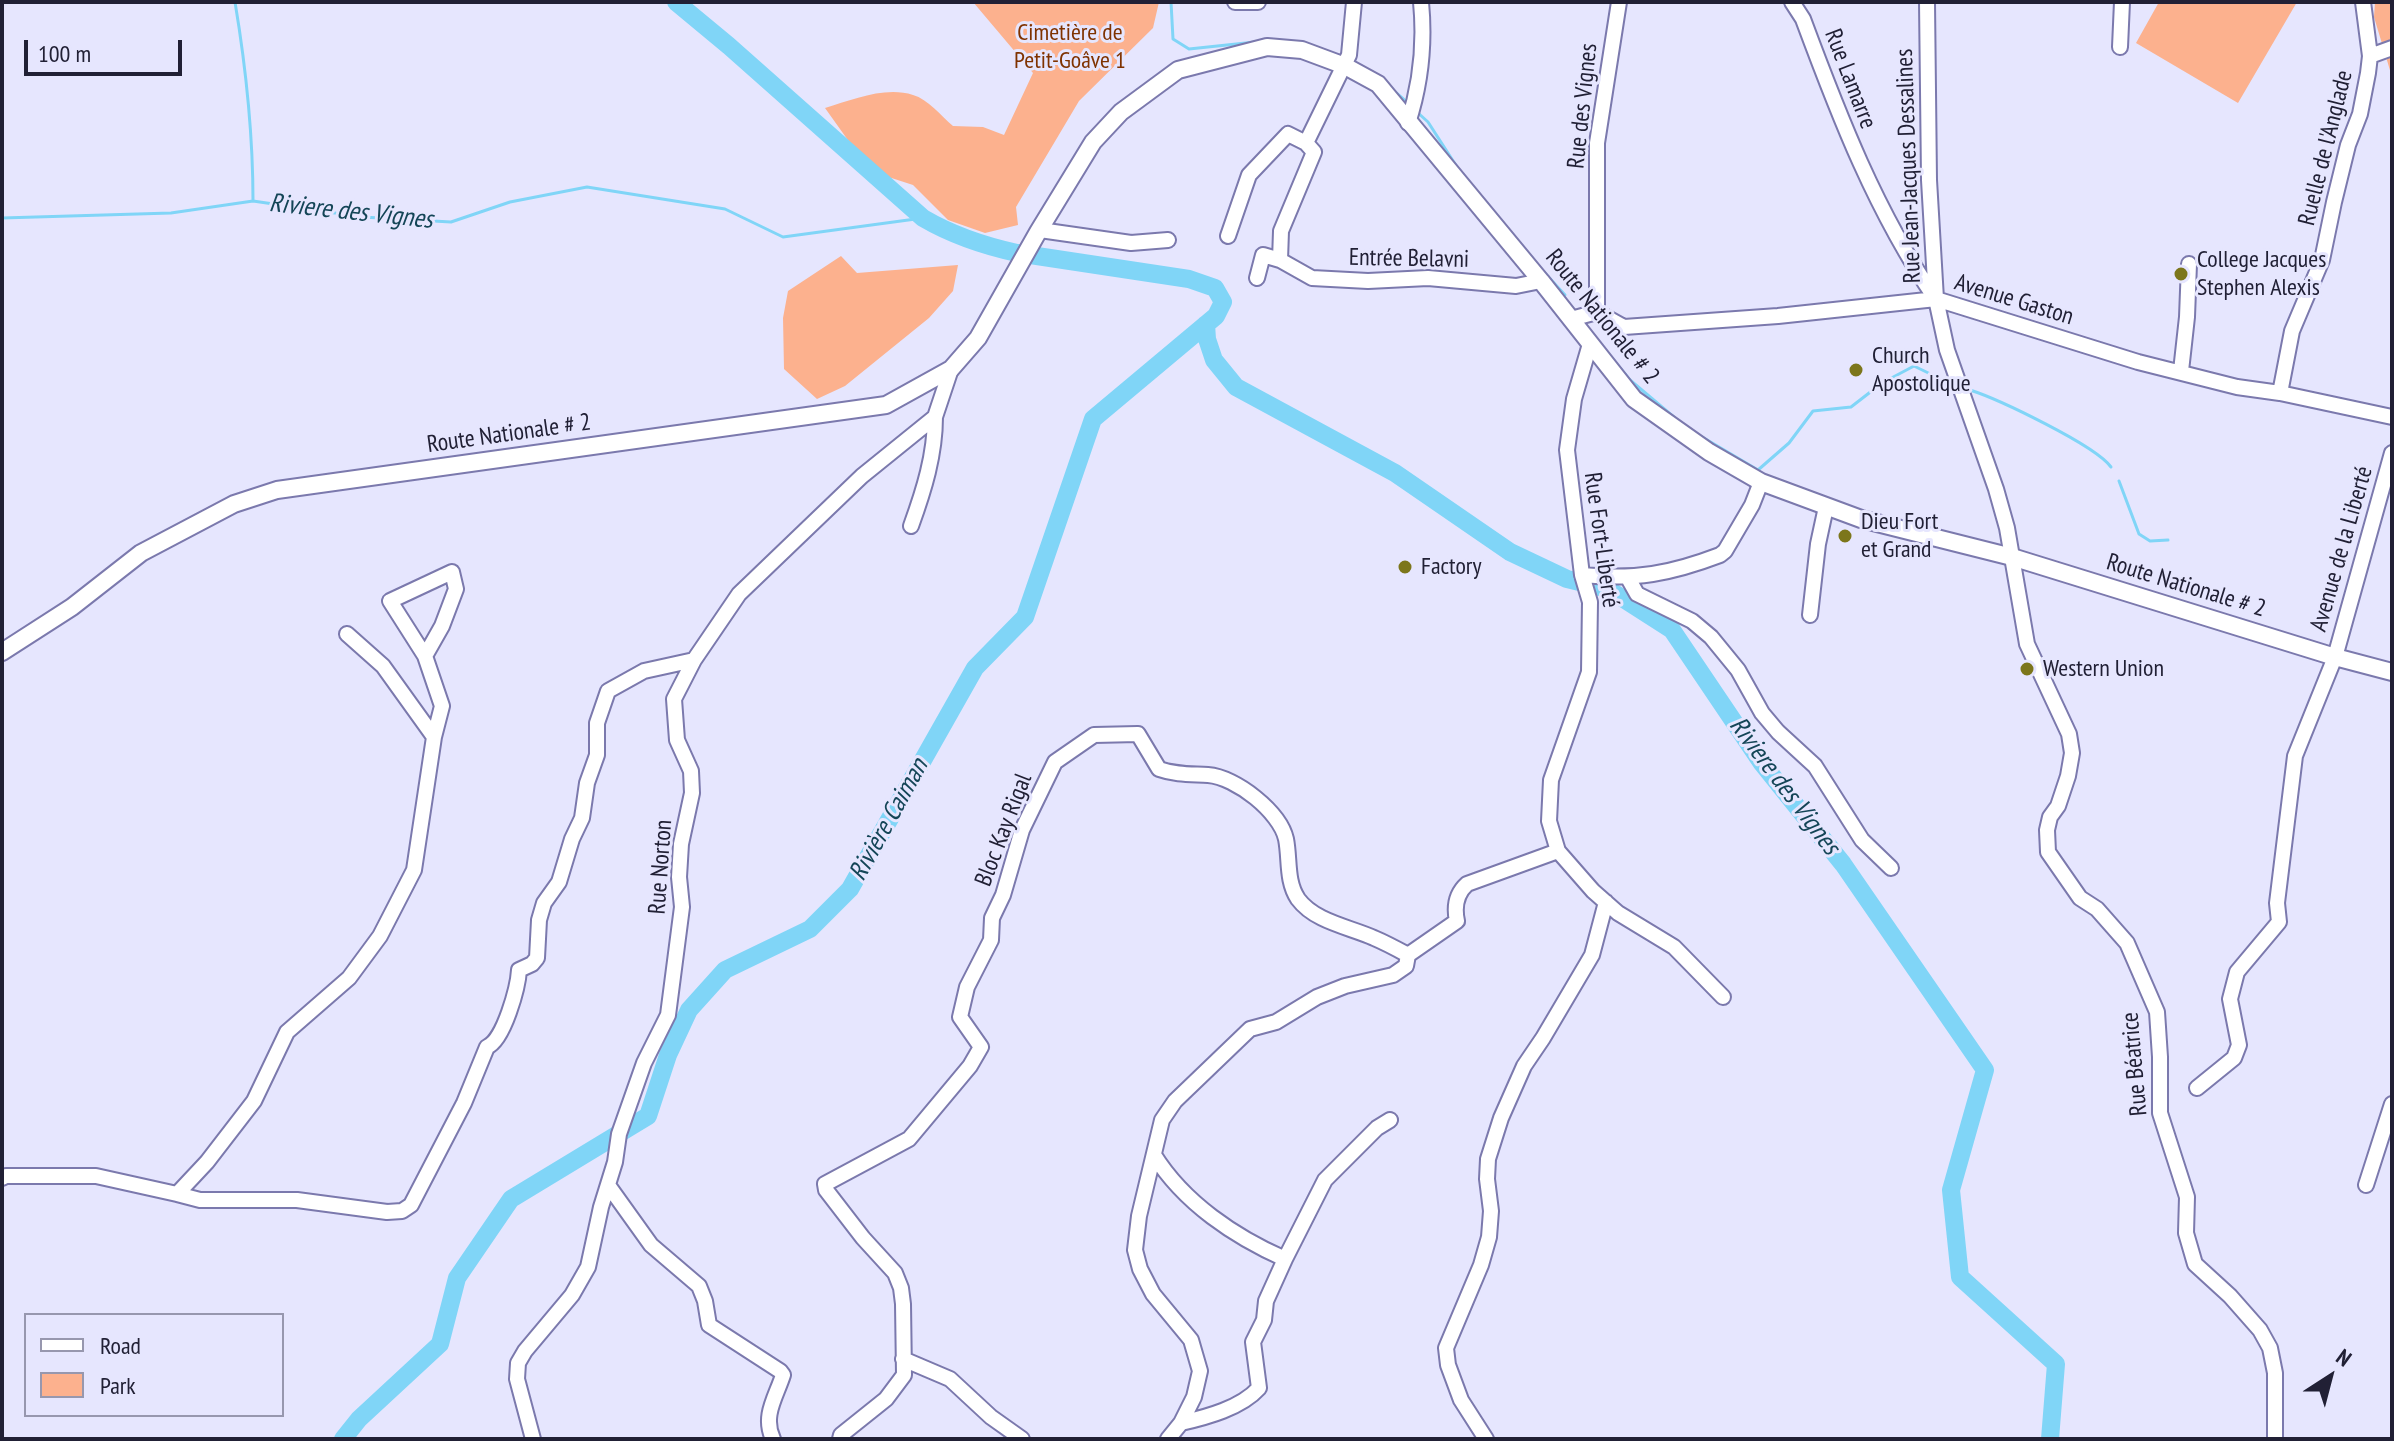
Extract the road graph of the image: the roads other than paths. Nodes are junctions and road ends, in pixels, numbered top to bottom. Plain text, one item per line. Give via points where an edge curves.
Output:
1 (1235, 2) edge
2 (1258, 2) edge
3 (1354, 2) edge
4 (1421, 2) edge
5 (1619, 2) edge
6 (1792, 2) edge
7 (1927, 2) edge
8 (2122, 2) edge
9 (2363, 2) edge
10 (2120, 47) dead end
11 (2392, 48) edge
12 (2370, 56) junction
13 (1347, 61) junction
14 (1408, 123) junction
15 (1306, 143) junction
16 (1039, 231) junction
17 (1228, 236) dead end
18 (1168, 240) dead end
19 (1280, 260) junction
20 (2189, 264) dead end
21 (1257, 278) dead end
22 (1541, 281) junction
23 (1936, 299) junction
24 (1597, 312) junction
25 (1571, 319) junction
26 (1590, 344) junction
27 (951, 369) junction
28 (2181, 371) junction
29 (2280, 393) junction
30 (935, 417) junction
31 (2392, 417) edge
32 (2392, 453) edge
33 (1761, 482) junction
34 (1826, 507) junction
35 (911, 526) dead end
36 (2012, 557) junction
37 (1582, 575) junction
38 (1628, 578) junction
39 (1810, 615) dead end
40 (347, 634) dead end
41 (2, 652) edge
42 (425, 656) junction
43 (2335, 657) junction
44 (694, 660) junction
45 (2392, 672) edge
46 (434, 737) junction
47 (1558, 851) junction
48 (1891, 868) dead end
49 (1606, 902) junction
50 (1408, 955) junction
51 (1723, 997) dead end
52 (2197, 1088) dead end
53 (2392, 1104) edge
54 (1390, 1120) dead end
55 (1154, 1155) junction
56 (2, 1178) edge
57 (608, 1185) junction
58 (2366, 1185) dead end
59 (177, 1194) junction
60 (1285, 1259) junction
61 (903, 1359) junction
62 (1181, 1423) junction
63 (533, 1439) edge
64 (773, 1439) edge
65 (840, 1439) edge
66 (1022, 1439) edge
67 (1168, 1439) edge
68 (1486, 1439) edge
69 (2275, 1439) edge

1 - 2 street
3 - 13 street
4 - 14 street via 1418,93
5 - 24 street, Rue des Vignes via 1597,143
6 - 23 street, Rue Lamarre via 1883,213
7 - 23 street, Rue Jean-Jacques Dessalines
8 - 10 street
9 - 12 street, Ruelle de l'Anglade
11 - 12 street
12 - 29 street, Ruelle de l'Anglade via 2322,260 2292,331
13 - 14 main road, Route Nationale # 2 via 1378,84
13 - 15 street
13 - 16 main road, Route Nationale # 2 via 1267,47 1178,70 1121,112 1093,142
14 - 22 main road, Route Nationale # 2
15 - 17 street via 1288,134 1249,175
15 - 19 street via 1314,152 1281,231
16 - 18 street via 1131,243
16 - 27 main road, Route Nationale # 2 via 978,338
19 - 21 street via 1263,255
19 - 22 street, Entrée Belavni via 1312,278 1428,278 1516,286
20 - 28 street
22 - 25 main road, Route Nationale # 2
23 - 24 street, Avenue Gaston via 1624,327
23 - 28 street, Avenue Gaston
23 - 36 street, Rue Jean-Jacques Dessalines
24 - 25 street
25 - 26 main road, Route Nationale # 2
26 - 33 main road, Route Nationale # 2 via 1634,399
26 - 37 street, Rue Fort-Liberté via 1567,450
27 - 30 street
27 - 41 main road, Route Nationale # 2 via 886,405 277,490 234,504 141,553
28 - 29 street, Avenue Gaston
29 - 31 street, Avenue Gaston
30 - 35 street via 928,473
30 - 44 street, Rue Norton via 862,476 739,594
32 - 43 street, Avenue de la Liberté
33 - 34 main road, Route Nationale # 2
33 - 38 street via 1720,555 1680,570
34 - 36 main road, Route Nationale # 2
34 - 39 street
36 - 43 main road, Route Nationale # 2
36 - 69 street, Rue Béatrice via 2027,644 2060,712 2072,753 2047,830 2048,852 2080,898 2127,943 2157,1012 2160,1113 2187,1197 2186,1233 2195,1264 2230,1296 2270,1348
37 - 38 street
37 - 47 street, Rue Fort-Liberté via 1590,602 1589,672 1551,780 1549,821
38 - 48 street via 1637,594 1692,621 1727,655 1762,713 1815,766 1862,840
40 - 46 street via 383,666
42 - 42 street via 390,601 452,572 456,589
42 - 46 street via 442,706
43 - 45 main road, Route Nationale # 2
43 - 52 street, Avenue de la Liberté via 2295,756 2279,922 2237,972 2230,999 2239,1045 2234,1058
44 - 57 street, Rue Norton via 674,699 677,740 691,771 692,793 681,844 682,907 668,1015 644,1063
44 - 59 street via 644,671 608,691 597,723 597,755 582,818 539,920 537,958 519,970 502,1031 487,1047 411,1205 387,1212 297,1200 200,1200
46 - 59 street via 414,870 380,936 349,978 287,1032 254,1101
47 - 49 street
47 - 50 street via 1467,884 1460,890 1457,921
49 - 51 street via 1674,947
49 - 68 street via 1592,955 1524,1066 1488,1159 1489,1237 1446,1348 1461,1400
50 - 55 street via 1406,966 1393,975 1345,986 1276,1022 1250,1029 1175,1101 1162,1120
50 - 61 street, Bloc Kay Rigal via 1320,917 1299,900 1290,883 1285,835 1269,810 1228,780 1159,769 1138,734 1094,735 1055,762 1022,830 992,918 991,940 967,987 960,1017 981,1047 909,1139 825,1184 895,1273 903,1304
53 - 58 street
54 - 60 street via 1325,1180
55 - 60 street via 1193,1202 1247,1242
55 - 62 street via 1135,1250 1153,1294 1191,1340 1200,1371
56 - 59 street via 96,1176
57 - 63 street, Rue Norton via 588,1267 518,1363 517,1379
57 - 64 street via 651,1245 699,1286 709,1325 783,1375 768,1415
60 - 62 street via 1253,1342 1259,1388 1217,1413
61 - 65 street via 904,1375 897,1387
61 - 66 street via 950,1379
62 - 67 street

